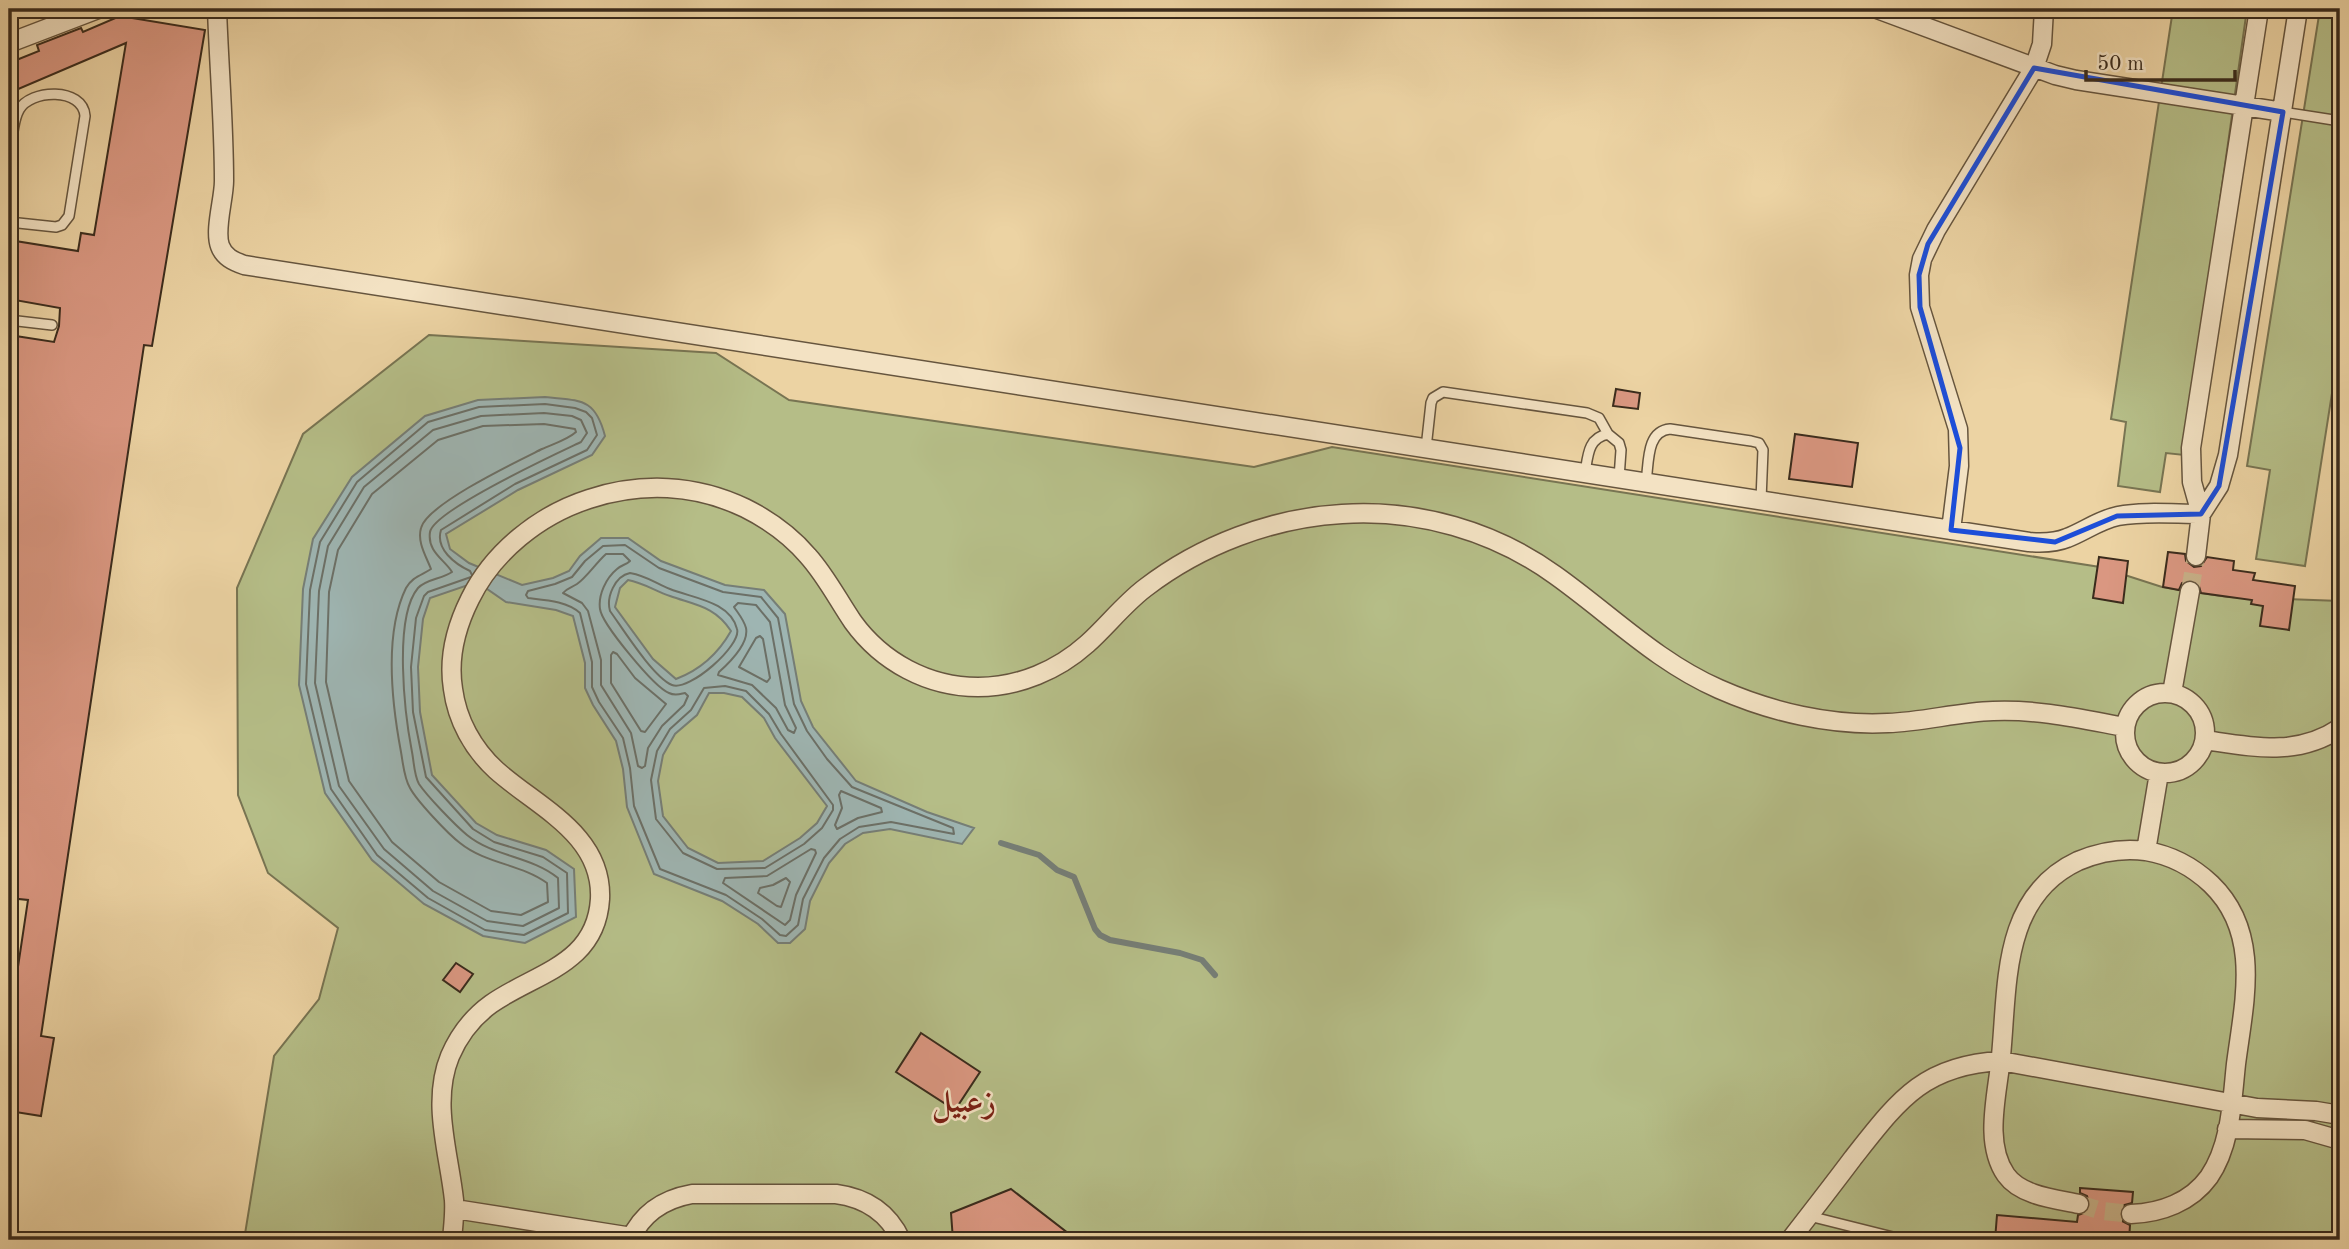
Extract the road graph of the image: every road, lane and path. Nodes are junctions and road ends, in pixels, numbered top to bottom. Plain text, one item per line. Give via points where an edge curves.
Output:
1 (98, 9) edge
2 (216, 9) edge
3 (1877, 9) edge
4 (2044, 9) edge
5 (2259, 9) edge
6 (2298, 9) edge
7 (9, 43) edge
8 (2034, 68) junction
9 (2244, 107) junction
10 (2283, 112) junction
11 (2340, 121) edge
12 (9, 170) edge
13 (9, 222) edge
14 (9, 320) edge
15 (51, 325) dead end
16 (1608, 434) junction
17 (1426, 448) junction
18 (1585, 473) junction
19 (1619, 478) junction
20 (1646, 482) junction
21 (1761, 500) junction
22 (2201, 514) junction
23 (1951, 530) junction
24 (2196, 556) tunnel mouth
25 (2190, 591) tunnel mouth
26 (2172, 694) junction
27 (2126, 727) junction
28 (2340, 728) edge
29 (2205, 740) junction
30 (2159, 773) junction
31 (2146, 851) junction
32 (2001, 1061) junction
33 (2231, 1104) junction
34 (2340, 1115) edge
35 (2227, 1129) junction
36 (2340, 1140) edge
37 (2079, 1203) tunnel mouth
38 (455, 1209) junction
39 (2131, 1214) tunnel mouth
40 (1809, 1216) junction
41 (631, 1238) edge
42 (452, 1240) edge
43 (901, 1240) edge
44 (1790, 1240) edge
45 (1905, 1240) edge

1 - 7 street
2 - 17 street via 224,181 217,236 225,255 234,262
3 - 8 street
4 - 8 street via 2042,44
5 - 9 street
6 - 10 street
8 - 9 street via 2076,80
8 - 23 street via 1936,230 1919,275 1920,307 1958,429 1959,466
9 - 10 street
9 - 22 street via 2191,448 2192,482
10 - 11 lane
10 - 22 street via 2228,455 2219,486
12 - 13 lane via 16,116 24,103 45,95 69,96 83,105 69,216 56,227
14 - 15 lane
16 - 17 lane via 1599,418 1587,413 1443,392 1431,403
16 - 18 lane via 1591,444
16 - 19 lane via 1621,450
17 - 18 street
18 - 19 street
19 - 20 street
20 - 21 street
20 - 21 lane via 1652,441 1661,431 1751,441 1759,443 1764,454
21 - 23 street
22 - 23 street via 2117,516 2067,538 2042,543
22 - 24 street
25 - 26 street
26 - 27 street via 2156,694 2141,701
26 - 29 street via 2187,699 2198,710 2205,724
27 - 30 street via 2126,743 2133,757 2144,768
27 - 38 street via 2018,710 1965,712 1885,724 1831,721 1778,710 1679,669 1560,578 1514,550 1435,521 1374,513 1312,516 1231,539 1160,578 1087,644 1049,670 1006,684 957,686 922,677 890,659 855,625 791,538 746,509 722,498 669,487 608,493 551,516 506,549 475,589 456,636 451,678 470,738 497,771 582,842 591,856 600,891 594,925 575,954 478,1014 454,1047 446,1066 441,1107
28 - 29 street via 2314,743 2280,749
29 - 30 street via 2189,766
30 - 31 street
31 - 32 street via 2100,854 2072,864 2047,883 2028,906 2012,949
31 - 33 street via 2178,861 2205,879 2227,903 2241,933 2246,982
32 - 33 street
32 - 37 street via 1994,1140 2003,1170 2008,1179 2036,1195
32 - 40 street via 1954,1069 1912,1091 1885,1118
33 - 34 street
33 - 35 street
35 - 36 street via 2305,1130
35 - 39 street via 2217,1163 2202,1186 2164,1209
38 - 41 street
38 - 42 street
40 - 44 street
40 - 45 lane
41 - 43 street via 646,1215 680,1196 836,1194 852,1196 881,1212

